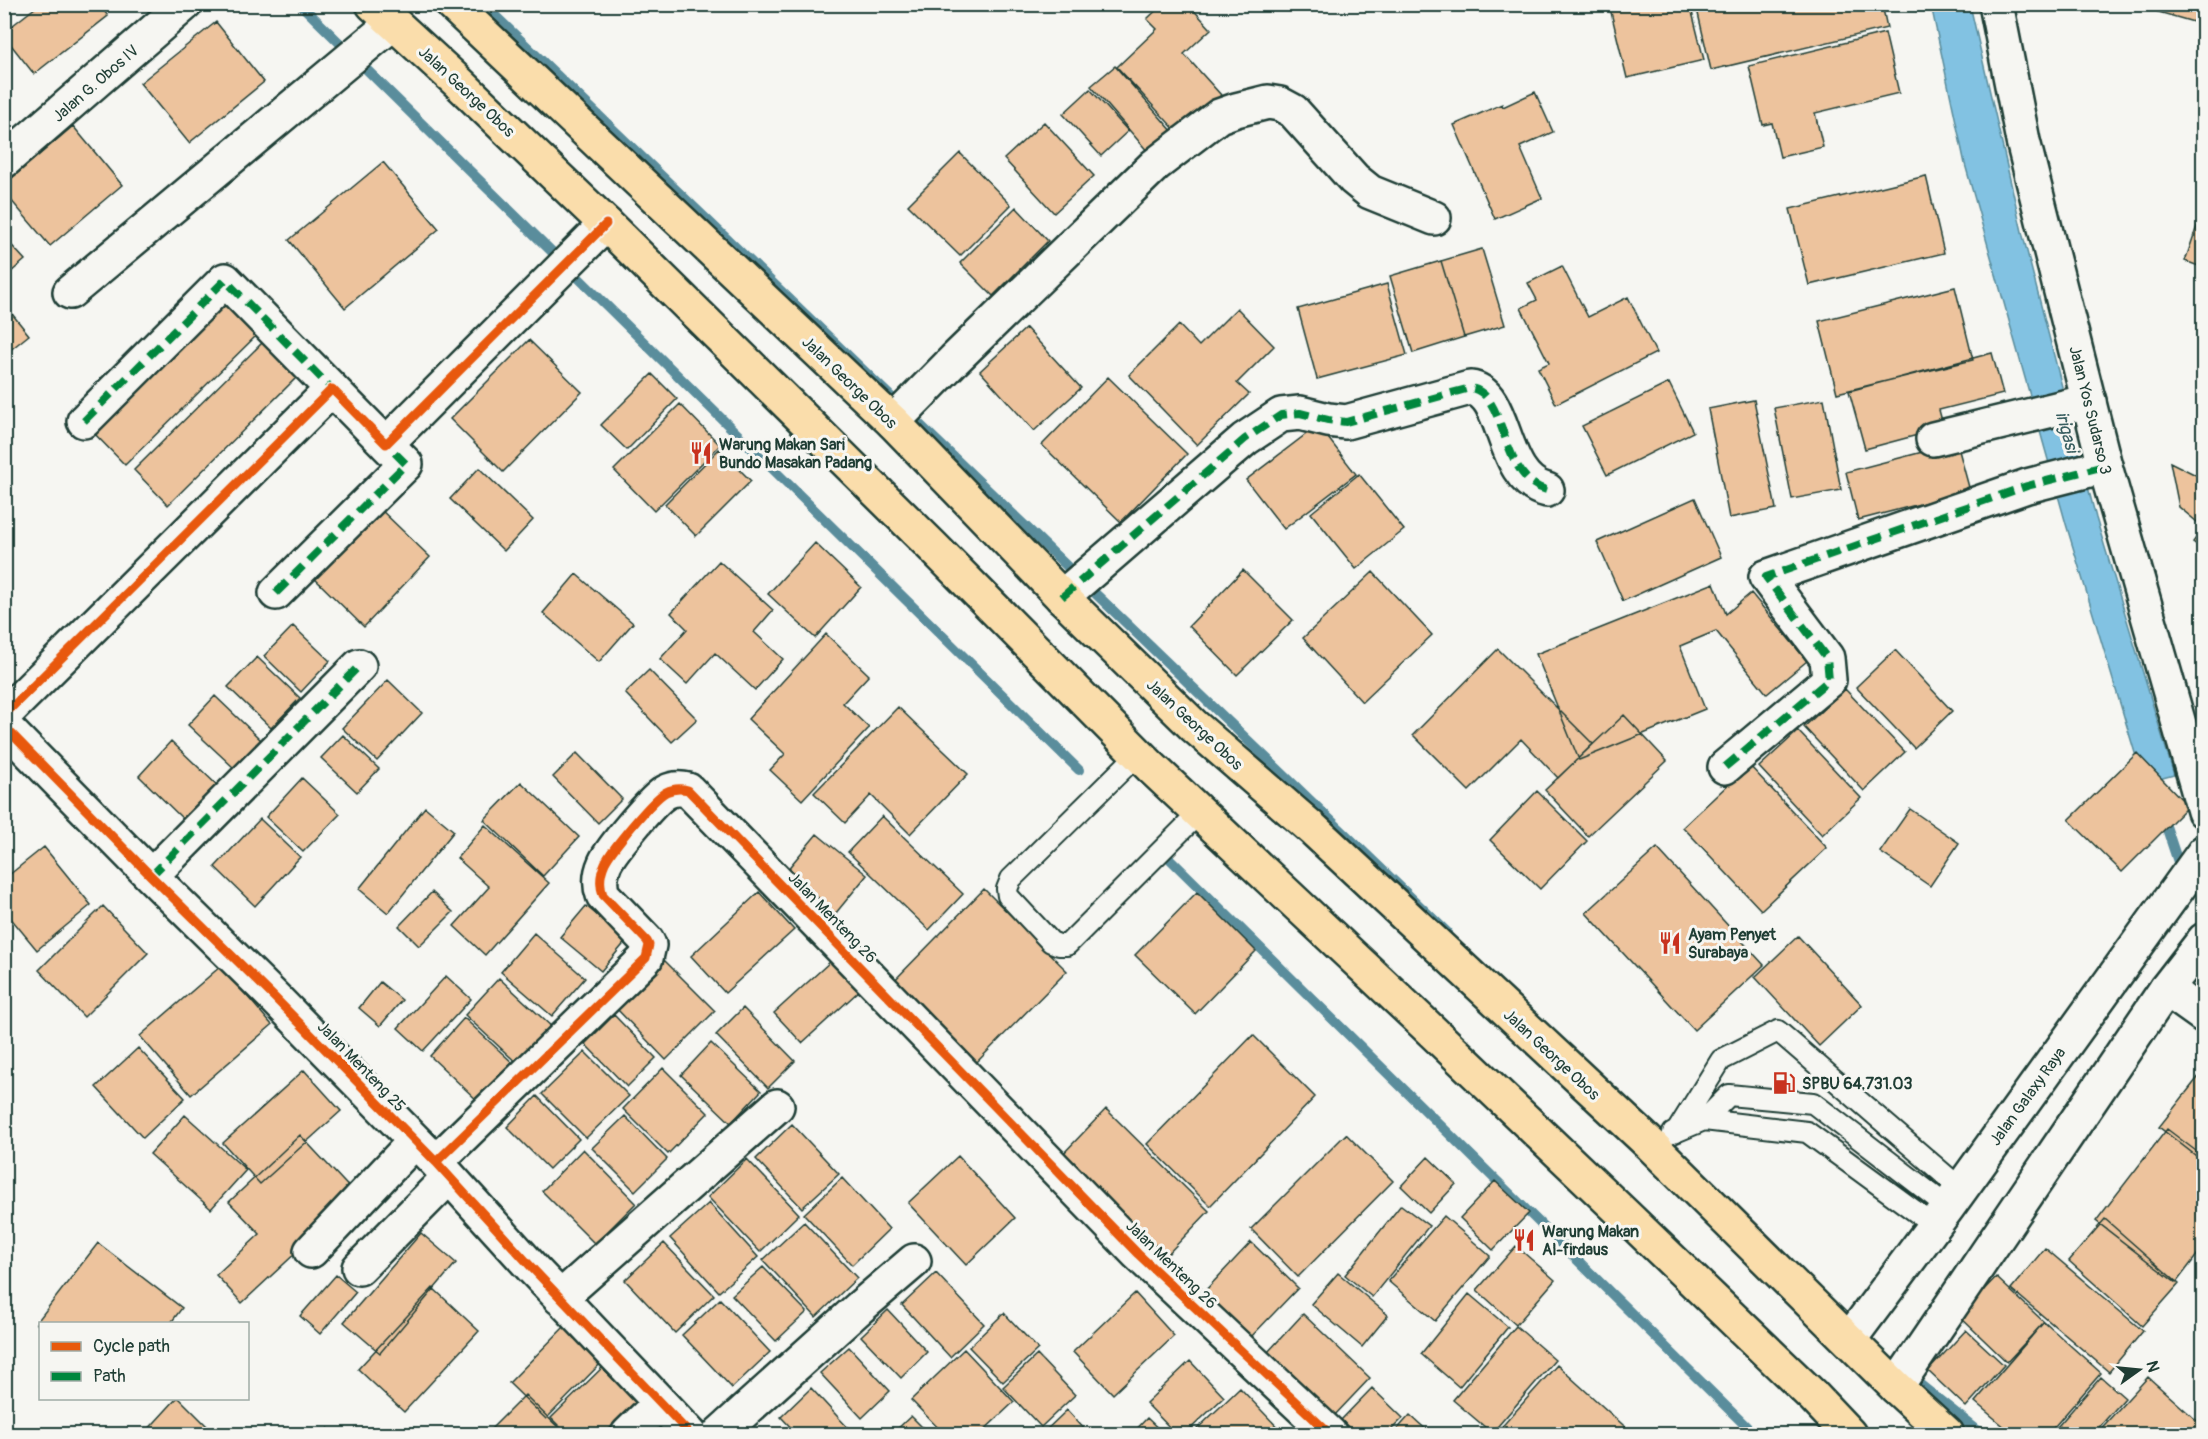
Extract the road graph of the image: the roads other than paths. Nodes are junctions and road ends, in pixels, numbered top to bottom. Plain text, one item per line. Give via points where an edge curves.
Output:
1 (185, 4) edge
2 (452, 4) edge
3 (1996, 4) edge
4 (383, 14) edge
5 (611, 156) junction
6 (4, 161) edge
7 (574, 194) junction
8 (1434, 218) dead end
9 (606, 224) junction
10 (70, 292) dead end
11 (332, 389) junction
12 (2089, 401) junction
13 (84, 420) dead end
14 (893, 422) junction
15 (1933, 439) dead end
16 (386, 444) junction
17 (2106, 466) junction
18 (1547, 490) dead end
19 (276, 592) dead end
20 (1062, 597) junction
21 (359, 666) dead end
22 (4, 715) edge
23 (4, 726) edge
24 (1138, 754) junction
25 (1725, 767) dead end
26 (2204, 811) edge
27 (1199, 813) junction
28 (2204, 852) edge
29 (151, 876) junction
30 (2204, 940) edge
31 (2166, 989) junction
32 (2204, 1016) edge
33 (777, 1106) dead end
34 (1704, 1120) junction
35 (1663, 1137) junction
36 (433, 1160) junction
37 (1948, 1207) junction
38 (311, 1251) dead end
39 (914, 1261) dead end
40 (359, 1268) dead end
41 (560, 1298) junction
42 (1849, 1340) junction
43 (1896, 1387) junction
44 (660, 1403) junction
45 (628, 1434) edge
46 (690, 1434) edge
47 (719, 1434) edge
48 (1328, 1434) edge
49 (1849, 1434) edge
50 (1947, 1434) edge

1 - 6 street, Jalan G. Obos IV
2 - 5 main road, Jalan George Obos
3 - 12 street, Jalan Yos Sudarso 3 via 2023,141
4 - 7 main road, Jalan George Obos
4 - 10 street
5 - 7 main road
5 - 14 main road, Jalan George Obos
7 - 9 main road, Jalan George Obos
8 - 14 street via 1370,192 1293,111 1280,104 1268,102 1219,116 1155,165
9 - 16 street
9 - 24 main road, Jalan George Obos
11 - 13 street via 225,280
11 - 16 street
11 - 22 street
12 - 15 street
12 - 17 street, Jalan Yos Sudarso 3
14 - 20 main road, Jalan George Obos
16 - 19 street via 406,464
17 - 25 street via 2027,486 1766,577 1827,658 1829,680
17 - 26 street, Jalan Yos Sudarso 3
18 - 20 street via 1535,488 1526,480 1491,405 1477,389 1346,422 1293,412 1281,415 1245,439
20 - 35 main road, Jalan George Obos via 1194,726
21 - 29 street
23 - 29 street, Jalan Menteng 25
24 - 27 main road, Jalan George Obos
24 - 27 lane via 1011,879 1008,896 1051,942 1067,945
27 - 49 main road, Jalan George Obos via 1542,1136
28 - 37 street, Jalan Galaxy Raya
29 - 36 street, Jalan Menteng 25
30 - 31 street
31 - 32 street
31 - 43 street
33 - 41 street
34 - 35 lane
34 - 37 lane via 1807,1132
34 - 37 lane via 1729,1095 1813,1103
35 - 37 lane via 1721,1060 1778,1031
35 - 42 main road, Jalan George Obos
36 - 38 street
36 - 40 street
36 - 41 street, Jalan Menteng 25
36 - 48 street, Jalan Menteng 26 via 646,957 647,940 603,895 601,873 606,860 654,801 665,792 688,790 1138,1254
37 - 42 street, Jalan Galaxy Raya
39 - 47 street
41 - 44 street, Jalan Menteng 25
42 - 43 main road, Jalan George Obos
43 - 50 main road, Jalan George Obos
44 - 45 street
44 - 46 street, Jalan Menteng 25

